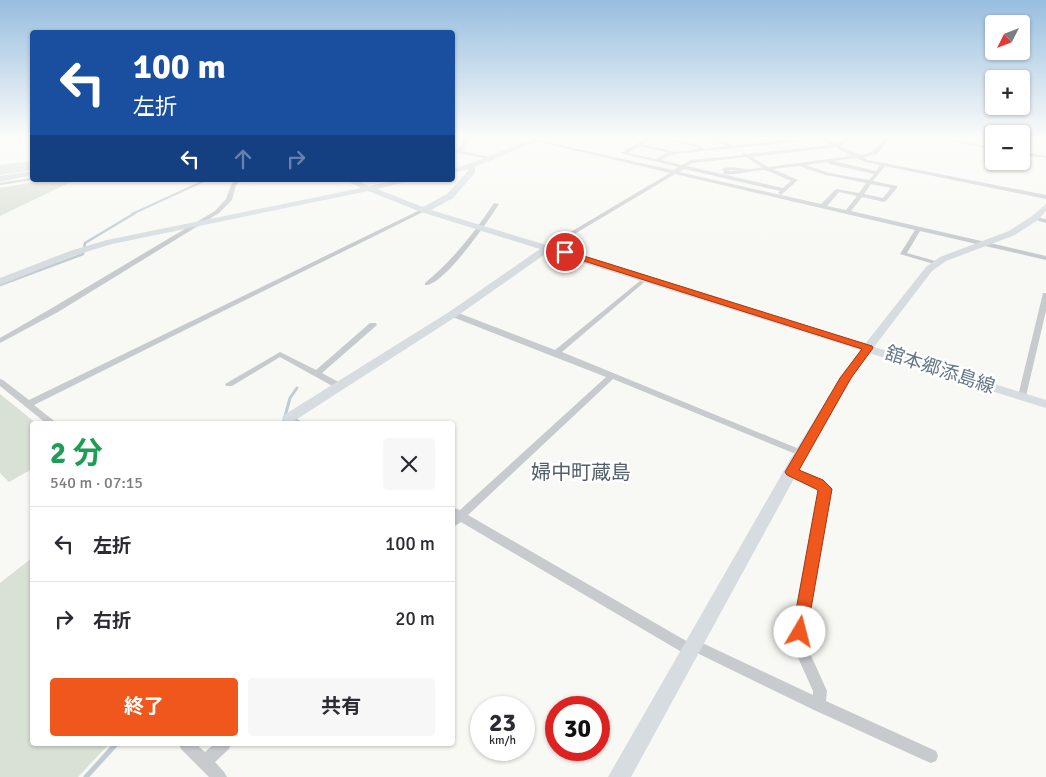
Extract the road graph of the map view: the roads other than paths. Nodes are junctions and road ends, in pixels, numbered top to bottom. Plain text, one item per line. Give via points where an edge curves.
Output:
1 (30, 174) edge
2 (470, 174) edge
3 (670, 174) edge
4 (684, 174) edge
5 (725, 174) edge
6 (778, 174) edge
7 (834, 174) edge
8 (877, 174) edge
9 (930, 174) edge
10 (0, 179) edge
11 (236, 182) edge
12 (377, 182) edge
13 (870, 182) junction
14 (360, 183) edge
15 (784, 190) junction
16 (860, 195) junction
17 (778, 196) junction
18 (1046, 197) edge
19 (496, 204) dead end
20 (823, 206) junction
21 (1046, 206) edge
22 (424, 210) junction
23 (847, 212) junction
24 (1035, 218) junction
25 (203, 221) junction
26 (1046, 221) edge
27 (482, 227) junction
28 (919, 228) junction
29 (984, 243) junction
30 (549, 248) junction
31 (1046, 258) edge
32 (937, 263) junction
33 (646, 278) junction
34 (0, 282) edge
35 (427, 284) dead end
36 (1046, 295) edge
37 (453, 314) junction
38 (373, 325) dead end
39 (0, 340) edge
40 (868, 348) junction
41 (556, 353) junction
42 (316, 374) junction
43 (612, 376) junction
44 (0, 382) edge
45 (228, 384) dead end
46 (339, 386) junction
47 (1022, 396) junction
48 (28, 404) junction
49 (1046, 404) edge
50 (289, 418) joint
51 (49, 421) edge
52 (294, 421) edge
53 (802, 453) junction
54 (792, 472) junction
55 (456, 517) edge
56 (691, 647) junction
57 (819, 705) junction
58 (188, 746) edge
59 (222, 746) edge
60 (930, 756) dead end
61 (205, 762) junction
62 (219, 777) edge
63 (619, 777) edge

1 - 10 main road
2 - 22 street via 450,196
3 - 30 street
4 - 17 street
5 - 15 street
6 - 15 street via 795,180
7 - 13 street
8 - 13 street
9 - 18 street
11 - 25 street via 226,202
12 - 14 street
13 - 16 street
13 - 16 street via 895,187 884,200
14 - 22 street, 舘本郷添島線
14 - 25 street
15 - 17 street
16 - 20 street via 838,190
16 - 23 street
17 - 20 street
19 - 27 street
20 - 23 street
21 - 24 street
22 - 27 street, 舘本郷添島線
22 - 48 street
23 - 28 street
24 - 26 street
24 - 29 street via 1012,233
25 - 34 street via 73,253
25 - 39 street
27 - 30 street, 舘本郷添島線
27 - 35 street
28 - 29 street
28 - 32 street via 903,254
29 - 31 street
29 - 32 street
30 - 33 street, 舘本郷添島線
30 - 37 street
32 - 40 street
33 - 40 street, 舘本郷添島線
33 - 41 street
36 - 47 street
37 - 41 street
37 - 46 street
38 - 42 street
40 - 47 street, 舘本郷添島線
40 - 53 street via 846,378
41 - 43 street
42 - 45 street via 280,354
42 - 46 street
43 - 53 street
43 - 55 street
44 - 48 street
46 - 50 street
47 - 49 street, 舘本郷添島線
48 - 51 street
50 - 52 street
53 - 54 street
54 - 56 street
54 - 57 street via 825,489 800,632 802,651 820,691
55 - 56 street
56 - 57 street
56 - 63 street
57 - 60 street
58 - 61 street
59 - 61 street
61 - 62 street

